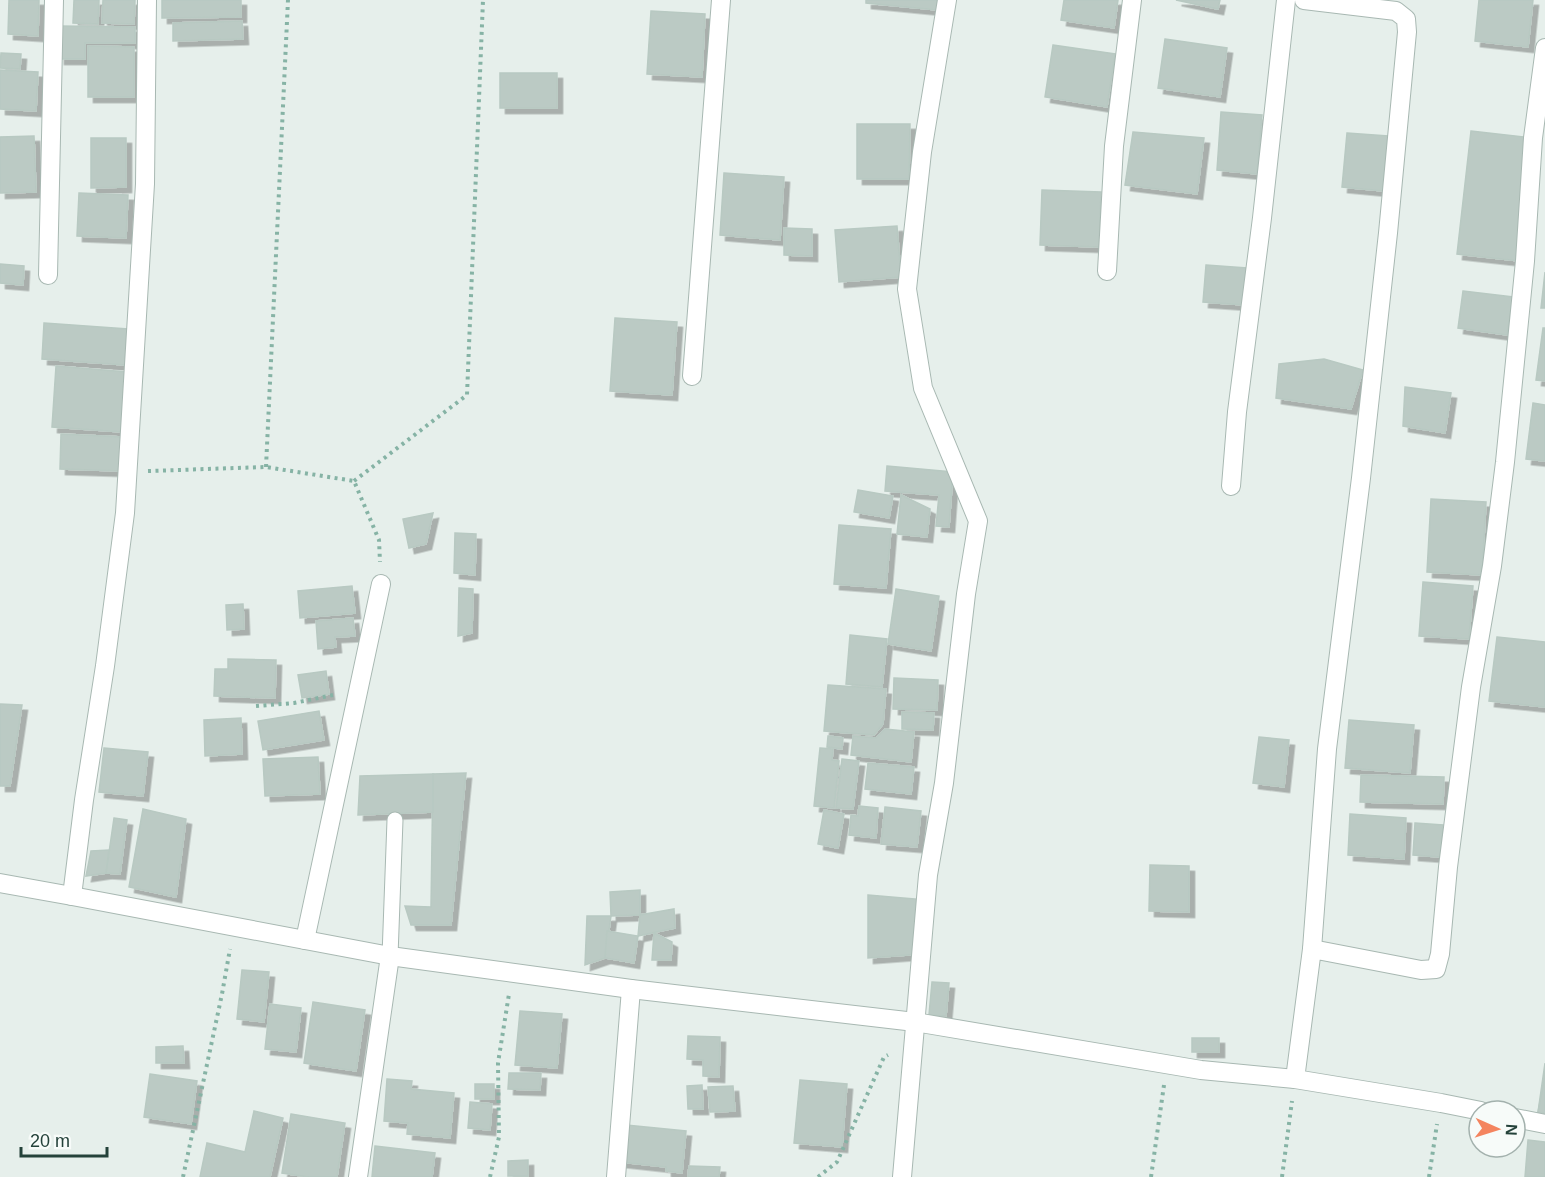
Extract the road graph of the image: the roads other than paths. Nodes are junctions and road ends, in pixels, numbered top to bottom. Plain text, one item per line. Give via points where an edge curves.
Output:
1 (54, 0) edge
2 (147, 0) edge
3 (720, 0) edge
4 (947, 0) edge
5 (1132, 0) edge
6 (1286, 0) edge
7 (1304, 0) edge
8 (1545, 48) edge
9 (1107, 271) dead end
10 (48, 275) dead end
11 (692, 376) dead end
12 (1231, 486) dead end
13 (381, 584) road end
14 (395, 820) dead end
15 (0, 883) edge
16 (72, 896) junction
17 (305, 940) junction
18 (1312, 949) junction
19 (390, 956) junction
20 (631, 989) junction
21 (915, 1022) junction
22 (1295, 1079) junction
23 (1467, 1108) edge
24 (1527, 1120) edge
25 (1545, 1124) edge
26 (358, 1177) edge
27 (616, 1177) edge
28 (902, 1177) edge

1 - 10 street
2 - 16 street via 145,184 125,513
3 - 11 street
4 - 21 street via 922,152 907,289 923,388 978,521 928,875
5 - 9 street via 1114,146
6 - 12 street
7 - 18 street via 1396,11 1406,19 1407,32 1363,466 1327,749
8 - 18 street via 1533,138 1505,462 1471,687 1440,954 1436,969 1420,970
13 - 17 street
14 - 19 lane
15 - 16 street
16 - 17 street
17 - 19 street
18 - 22 street
19 - 20 street
19 - 26 street
20 - 21 street
20 - 27 street
21 - 22 street via 1201,1070
21 - 28 street
22 - 23 street
24 - 25 street

